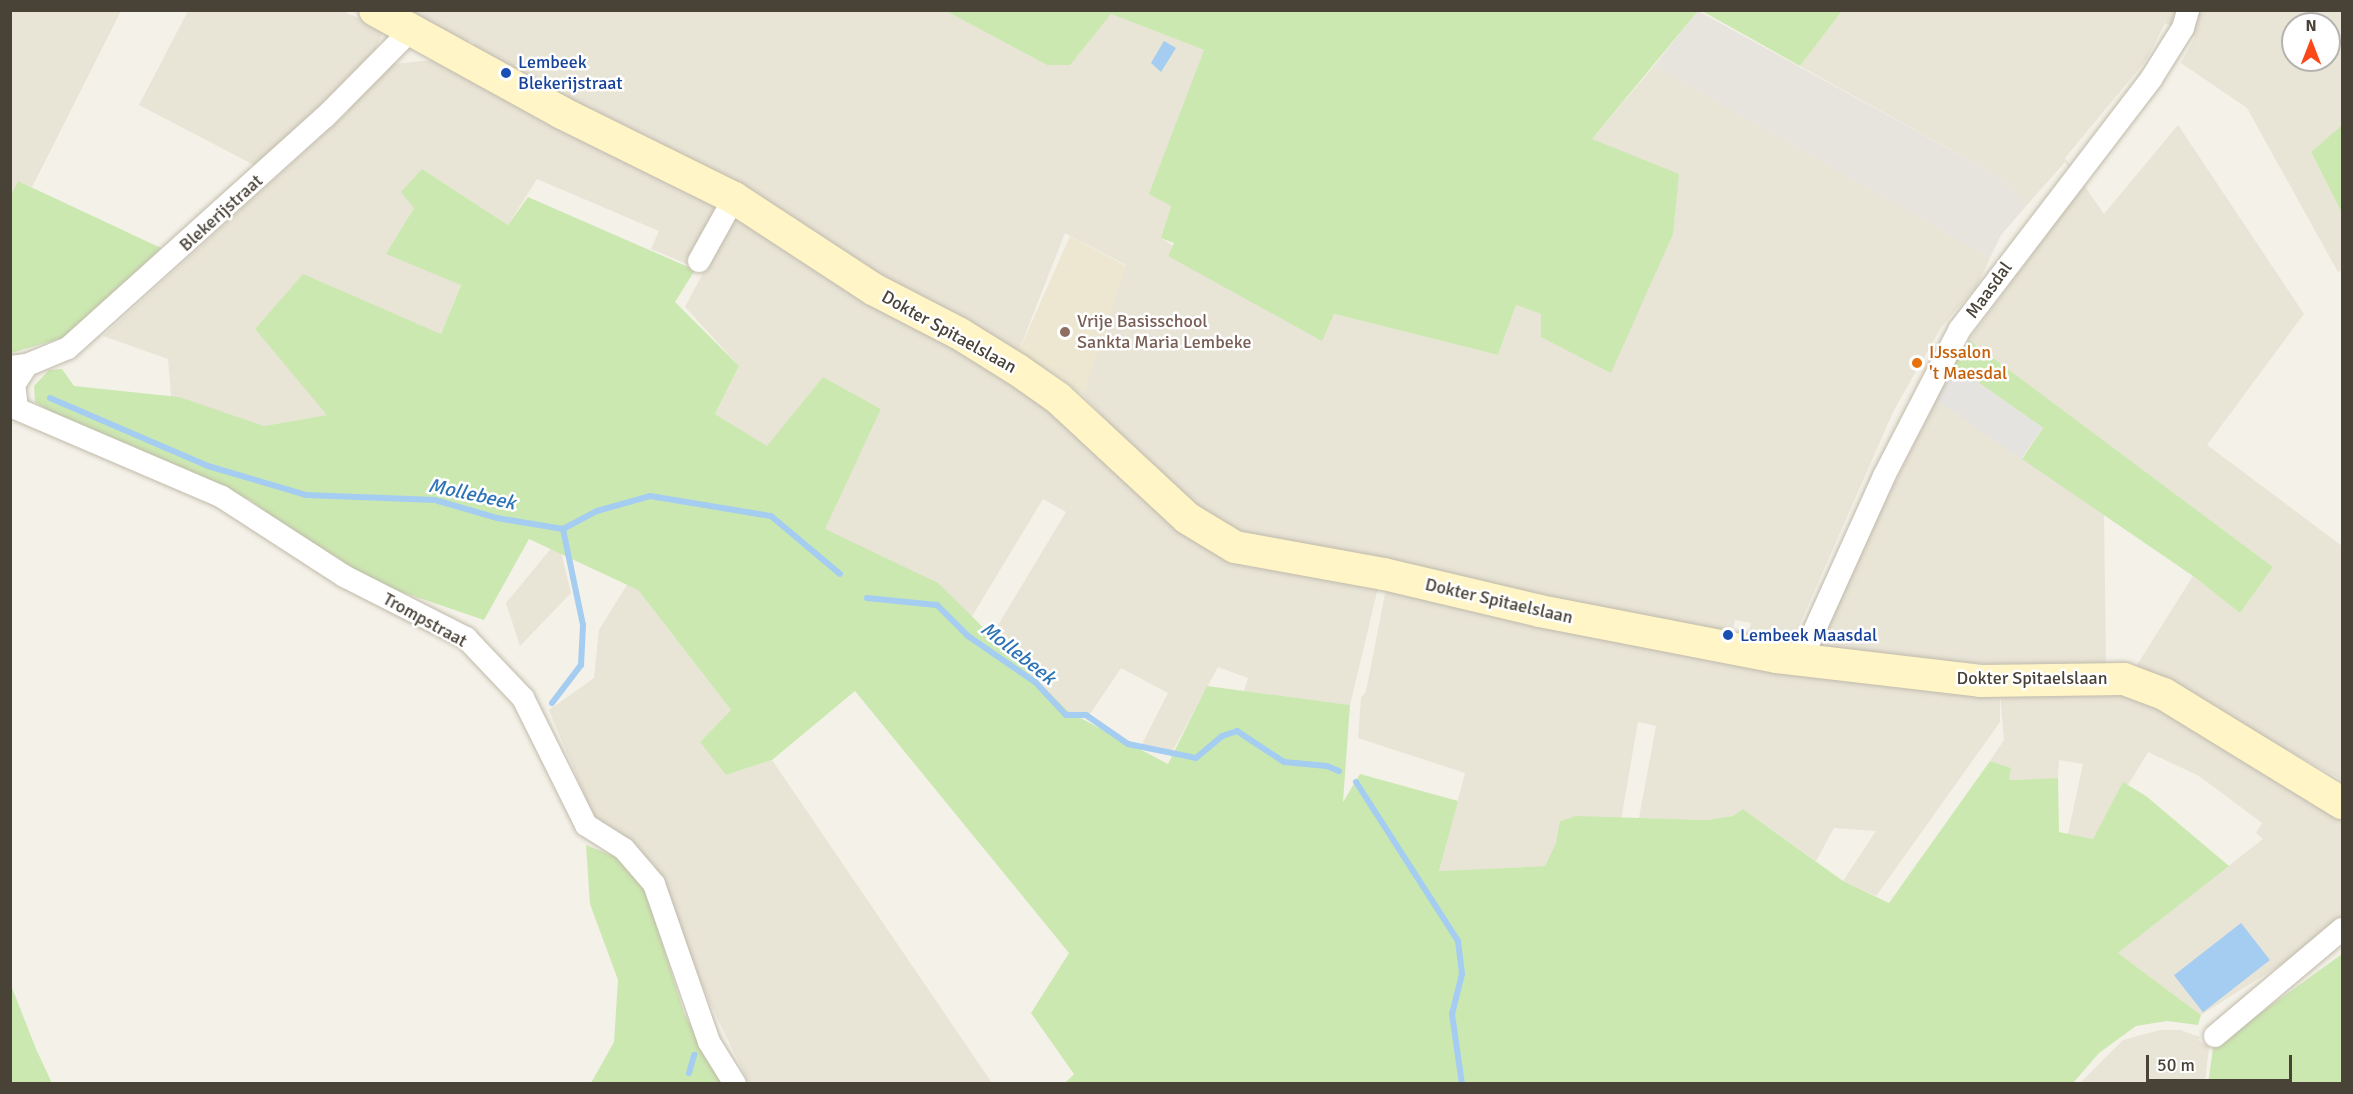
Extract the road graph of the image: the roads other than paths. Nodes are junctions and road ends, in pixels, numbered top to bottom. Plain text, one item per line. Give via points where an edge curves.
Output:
1 (375, 10) edge
2 (2188, 10) edge
3 (411, 30) junction
4 (734, 198) junction
5 (699, 261) dead end
6 (19, 366) edge
7 (14, 407) edge
8 (1801, 660) junction
9 (2343, 803) edge
10 (2343, 929) edge
11 (2215, 1036) dead end
12 (735, 1083) edge

1 - 3 street, Dokter Spitaelslaan
2 - 8 street, Maasdal via 2183,28 2151,80 1960,329 1884,476
3 - 4 street, Dokter Spitaelslaan via 562,113
3 - 6 street, Blekerijstraat via 326,117 68,348
4 - 5 street
4 - 8 street, Dokter Spitaelslaan via 873,289 960,334 1018,370 1058,398 1187,518 1235,547 1384,574 1579,620
6 - 7 street
7 - 12 street, Trompstraat via 222,497 344,576 466,638 523,698 586,825 624,849 654,884 709,1042
8 - 9 street, Dokter Spitaelslaan via 1981,681 2124,679 2146,684
10 - 11 street

